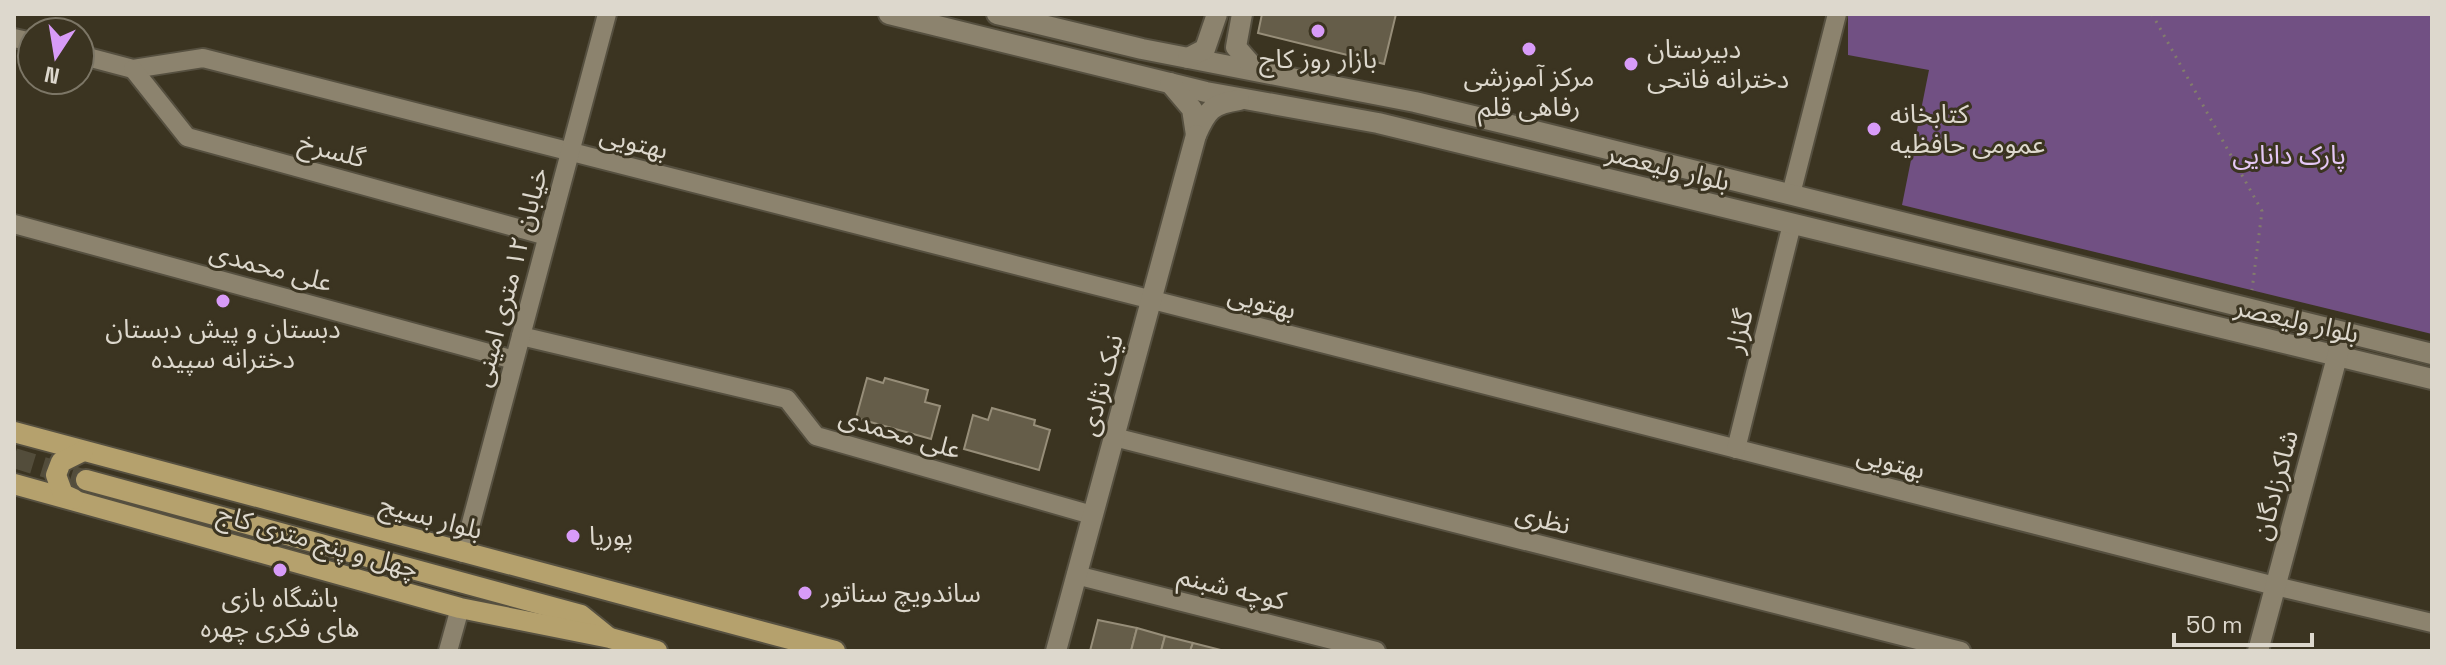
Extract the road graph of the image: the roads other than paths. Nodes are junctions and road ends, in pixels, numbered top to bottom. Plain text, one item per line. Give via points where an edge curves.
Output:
1 (607, 14) edge
2 (889, 14) edge
3 (986, 14) edge
4 (997, 14) edge
5 (1217, 14) edge
6 (1242, 14) edge
7 (1837, 14) edge
8 (1024, 22) junction
9 (971, 35) junction
10 (1210, 42) junction
11 (1014, 46) junction
12 (1236, 47) junction
13 (1188, 58) junction
14 (96, 59) edge
15 (133, 69) junction
16 (1255, 69) junction
17 (1170, 83) junction
18 (1245, 99) junction
19 (1469, 115) junction
20 (1515, 126) junction
21 (1196, 135) junction
22 (1463, 144) junction
23 (570, 153) junction
24 (1507, 154) junction
25 (1791, 194) junction
26 (14, 224) edge
27 (1792, 224) junction
28 (547, 236) junction
29 (1151, 301) junction
30 (2342, 333) junction
31 (521, 336) junction
32 (2432, 354) edge
33 (2338, 357) junction
34 (514, 360) junction
35 (2432, 379) edge
36 (14, 432) edge
37 (1114, 437) junction
38 (1736, 449) junction
39 (83, 451) junction
40 (86, 480) tunnel mouth
41 (14, 484) edge
42 (77, 501) junction
43 (1092, 515) junction
44 (463, 553) junction
45 (1076, 575) junction
46 (2275, 586) junction
47 (460, 608) junction
48 (2432, 623) edge
49 (610, 638) junction
50 (1056, 650) edge
51 (448, 651) edge
52 (657, 651) edge
53 (835, 651) edge
54 (1376, 651) edge
55 (1961, 651) edge
56 (2258, 651) edge

1 - 23 street, خیابان ۱۲ متری امینی
2 - 9 street, بلوار ولیعصر
3 - 9 street via 992,19 991,31
4 - 8 street, بلوار ولیعصر
5 - 10 street
6 - 12 street
7 - 25 street
8 - 11 street via 1006,24 1003,30
8 - 13 street, بلوار ولیعصر
9 - 11 street, بلوار ولیعصر
10 - 12 street via 1220,52
10 - 13 street
11 - 17 street, بلوار ولیعصر
12 - 16 street
13 - 16 street, بلوار ولیعصر
14 - 15 street, بهتویی
15 - 23 street, بهتویی via 203,58
15 - 28 street, گلسرخ via 187,137
16 - 19 street, بلوار ولیعصر
17 - 18 street, بلوار ولیعصر
17 - 21 street via 1192,109
18 - 21 street via 1209,110
18 - 22 street, بلوار ولیعصر
19 - 20 street, بلوار ولیعصر
19 - 22 street via 1484,122 1487,132 1480,141
20 - 24 street via 1499,127 1494,135 1494,144
20 - 25 street, بلوار ولیعصر
21 - 29 street, نیک نژادی
22 - 24 street, بلوار ولیعصر
23 - 28 street, خیابان ۱۲ متری امینی
23 - 29 street, بهتویی
24 - 27 street, بلوار ولیعصر
25 - 30 street, بلوار ولیعصر
26 - 34 street, علی محمدی
27 - 33 street, بلوار ولیعصر
27 - 38 street, گلزار
28 - 31 street, خیابان ۱۲ متری امینی
29 - 37 street, نیک نژادی
29 - 38 street, بهتویی
30 - 32 street, بلوار ولیعصر
30 - 33 street, شاکرزادگان
31 - 34 street, خیابان ۱۲ متری امینی
31 - 43 street, علی محمدی via 787,399 816,436
33 - 35 street, بلوار ولیعصر
33 - 46 street, شاکرزادگان
34 - 44 street, خیابان ۱۲ متری امینی
36 - 39 main road, بلوار بسیج
37 - 43 street, نیک نژادی
37 - 55 street, نظری
38 - 46 street, بهتویی
39 - 42 main road via 61,462 56,475 63,494
39 - 44 main road, بلوار بسیج
40 - 49 main road via 581,615
41 - 42 main road, چهل و پنج متری کاج
42 - 47 main road, چهل و پنج متری کاج
43 - 45 street, نیک نژادی
44 - 53 main road, بلوار بسیج
45 - 50 street, نیک نژادی
45 - 54 street, کوچه شبنم
46 - 48 street, بهتویی
46 - 56 street, شاکرزادگان
47 - 49 main road, چهل و پنج متری کاج
47 - 51 street
49 - 52 main road

